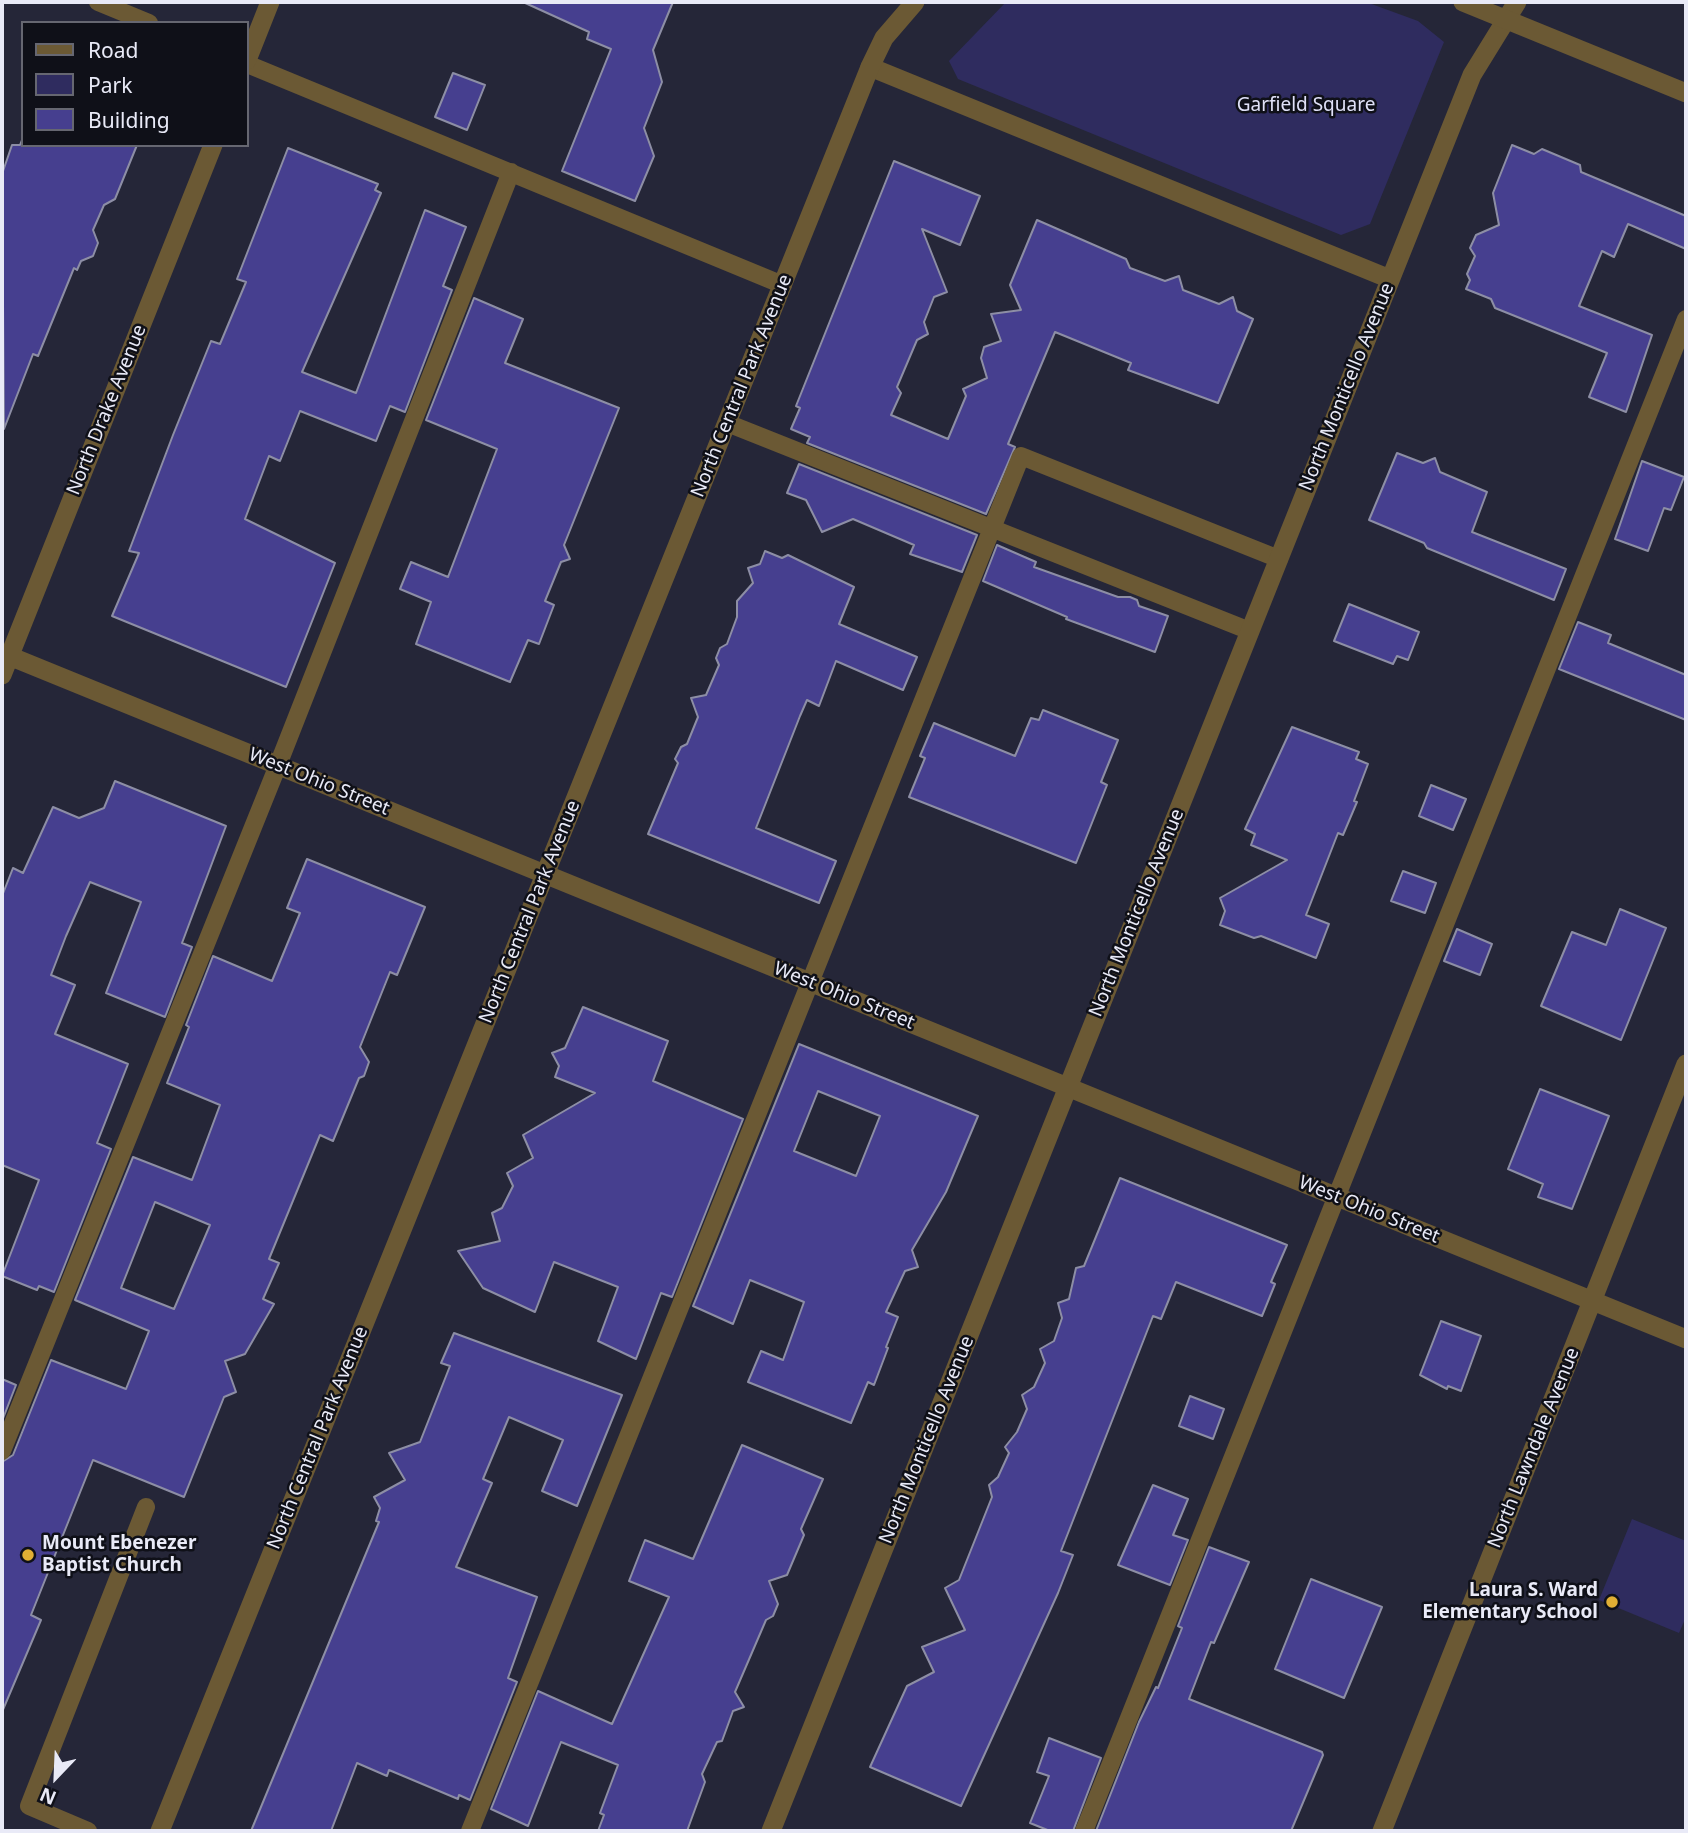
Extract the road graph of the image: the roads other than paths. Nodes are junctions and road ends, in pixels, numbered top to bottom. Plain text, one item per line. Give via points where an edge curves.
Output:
1 (98, 2) edge
2 (270, 2) edge
3 (915, 2) edge
4 (1462, 2) edge
5 (1517, 2) edge
6 (1506, 20) junction
7 (144, 21) edge
8 (248, 59) edge
9 (248, 62) edge
10 (870, 67) junction
11 (1686, 93) edge
12 (212, 147) edge
13 (511, 173) junction
14 (1390, 279) junction
15 (783, 285) junction
16 (1686, 319) edge
17 (727, 423) junction
18 (992, 528) junction
19 (1279, 559) junction
20 (1250, 631) junction
21 (6, 654) edge
22 (2, 675) edge
23 (278, 765) junction
24 (545, 875) junction
25 (810, 982) junction
26 (1686, 1065) edge
27 (1068, 1087) junction
28 (1339, 1197) junction
29 (1592, 1301) junction
30 (1686, 1339) edge
31 (2, 1451) edge
32 (146, 1507) dead end
33 (88, 1831) edge
34 (160, 1831) edge
35 (470, 1831) edge
36 (771, 1831) edge
37 (1084, 1831) edge
38 (1382, 1831) edge

1 - 7 lane
2 - 8 street
3 - 10 street, North Central Park Avenue via 884,38
4 - 6 street
5 - 6 street, North Monticello Avenue
6 - 11 street
6 - 14 street, North Monticello Avenue via 1472,75
9 - 13 lane
10 - 14 street
10 - 15 street, North Central Park Avenue
12 - 21 street, North Drake Avenue
13 - 15 lane
13 - 23 lane
14 - 19 street, North Monticello Avenue
15 - 17 street, North Central Park Avenue
16 - 28 lane
17 - 18 lane
17 - 24 street, North Central Park Avenue
18 - 19 lane via 1021,456
18 - 20 lane
18 - 25 lane
19 - 20 street, North Monticello Avenue
20 - 27 street, North Monticello Avenue
21 - 22 street, North Drake Avenue
21 - 23 street, West Ohio Street
23 - 24 street, West Ohio Street
23 - 31 lane
24 - 25 street, West Ohio Street
24 - 34 street, North Central Park Avenue
25 - 27 street, West Ohio Street
25 - 35 lane
26 - 29 street, North Lawndale Avenue
27 - 28 street, West Ohio Street
27 - 36 street, North Monticello Avenue
28 - 29 street, West Ohio Street
28 - 37 lane
29 - 30 street, West Ohio Street
29 - 38 street, North Lawndale Avenue
32 - 33 lane via 29,1806

